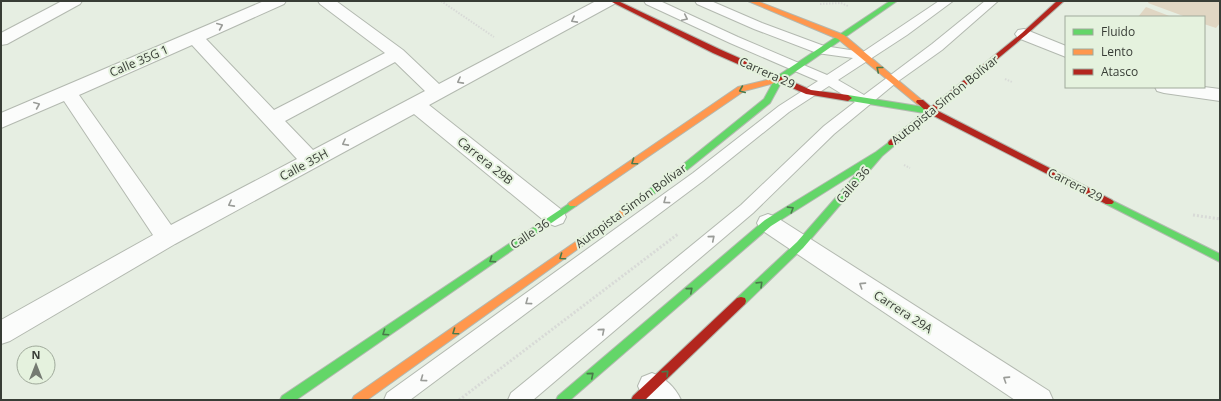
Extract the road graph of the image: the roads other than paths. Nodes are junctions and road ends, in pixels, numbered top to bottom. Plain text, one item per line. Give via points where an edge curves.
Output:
1 (74, 1) edge
2 (278, 1) edge
3 (608, 1) edge
4 (613, 1) edge
5 (650, 1) edge
6 (702, 1) edge
7 (751, 1) edge
8 (894, 1) edge
9 (947, 1) edge
10 (992, 1) edge
11 (1061, 1) edge
12 (338, 3) edge
13 (1, 22) edge
14 (20, 30) junction
15 (1024, 34) junction
16 (194, 37) junction
17 (841, 37) junction
18 (1, 40) edge
19 (822, 50) junction
20 (1065, 52) edge
21 (397, 54) junction
22 (864, 56) junction
23 (798, 67) junction
24 (779, 79) junction
25 (892, 79) junction
26 (828, 80) junction
27 (1171, 88) edge
28 (67, 92) junction
29 (809, 92) junction
30 (438, 93) junction
31 (1220, 95) edge
32 (864, 101) junction
33 (416, 105) junction
34 (931, 111) junction
35 (272, 119) junction
36 (1, 121) edge
37 (879, 154) junction
38 (311, 161) junction
39 (555, 217) junction
40 (768, 223) junction
41 (167, 238) junction
42 (800, 245) junction
43 (1220, 258) edge
44 (1, 333) edge
45 (652, 396) edge
46 (286, 400) edge
47 (358, 400) edge
48 (394, 400) edge
49 (518, 400) edge
50 (562, 400) edge
51 (1039, 400) edge

1 - 14 street
16 -> 2 street, Calle 35G 1
3 -> 30 street, Calle 35H
4 - 24 main road, Carrera 29
5 -> 23 lane
6 - 19 lane
7 - 17 main road, Carrera 29
8 - 17 main road
9 - 22 lane
10 - 25 lane via 937,47
11 - 15 main road, Autopista Simón Bolívar
12 - 21 street
13 - 14 street
14 - 18 street
15 - 20 street
15 - 34 main road, Autopista Simón Bolívar
16 - 28 street, Calle 35G 1
16 - 35 street
17 - 19 main road
17 - 22 main road, Carrera 29
19 - 22 lane
19 - 23 main road
21 - 30 street
21 - 35 street
25 -> 22 main road, Carrera 29
22 - 26 lane
23 - 24 main road
23 - 26 lane
24 - 29 main road, Carrera 29
24 -> 39 main road, Calle 36 via 741,89
24 -> 47 main road, Autopista Simón Bolívar via 768,101 684,168
25 - 32 lane
25 - 34 main road, Carrera 29
26 - 29 lane
26 - 32 lane
27 - 31 street
36 -> 28 street, Calle 35G 1
28 - 41 street
29 - 32 main road, Carrera 29
29 -> 48 lane via 698,177
30 - 33 street, Calle 35H
32 - 34 main road, Carrera 29
49 -> 32 lane via 746,209 829,130
33 -> 38 street, Calle 35H
33 - 39 street, Carrera 29B
34 - 37 main road, Autopista Simón Bolívar
34 - 43 main road, Carrera 29
35 - 38 street
40 -> 37 main road, Autopista Simón Bolívar
37 - 42 main road, Calle 36
38 -> 41 street, Calle 35H
39 -> 46 main road, Calle 36
40 - 42 street, Carrera 29A
50 -> 40 main road, Autopista Simón Bolívar
41 - 44 street, Calle 35H
45 -> 42 main road, Calle 36
51 -> 42 street, Carrera 29A

